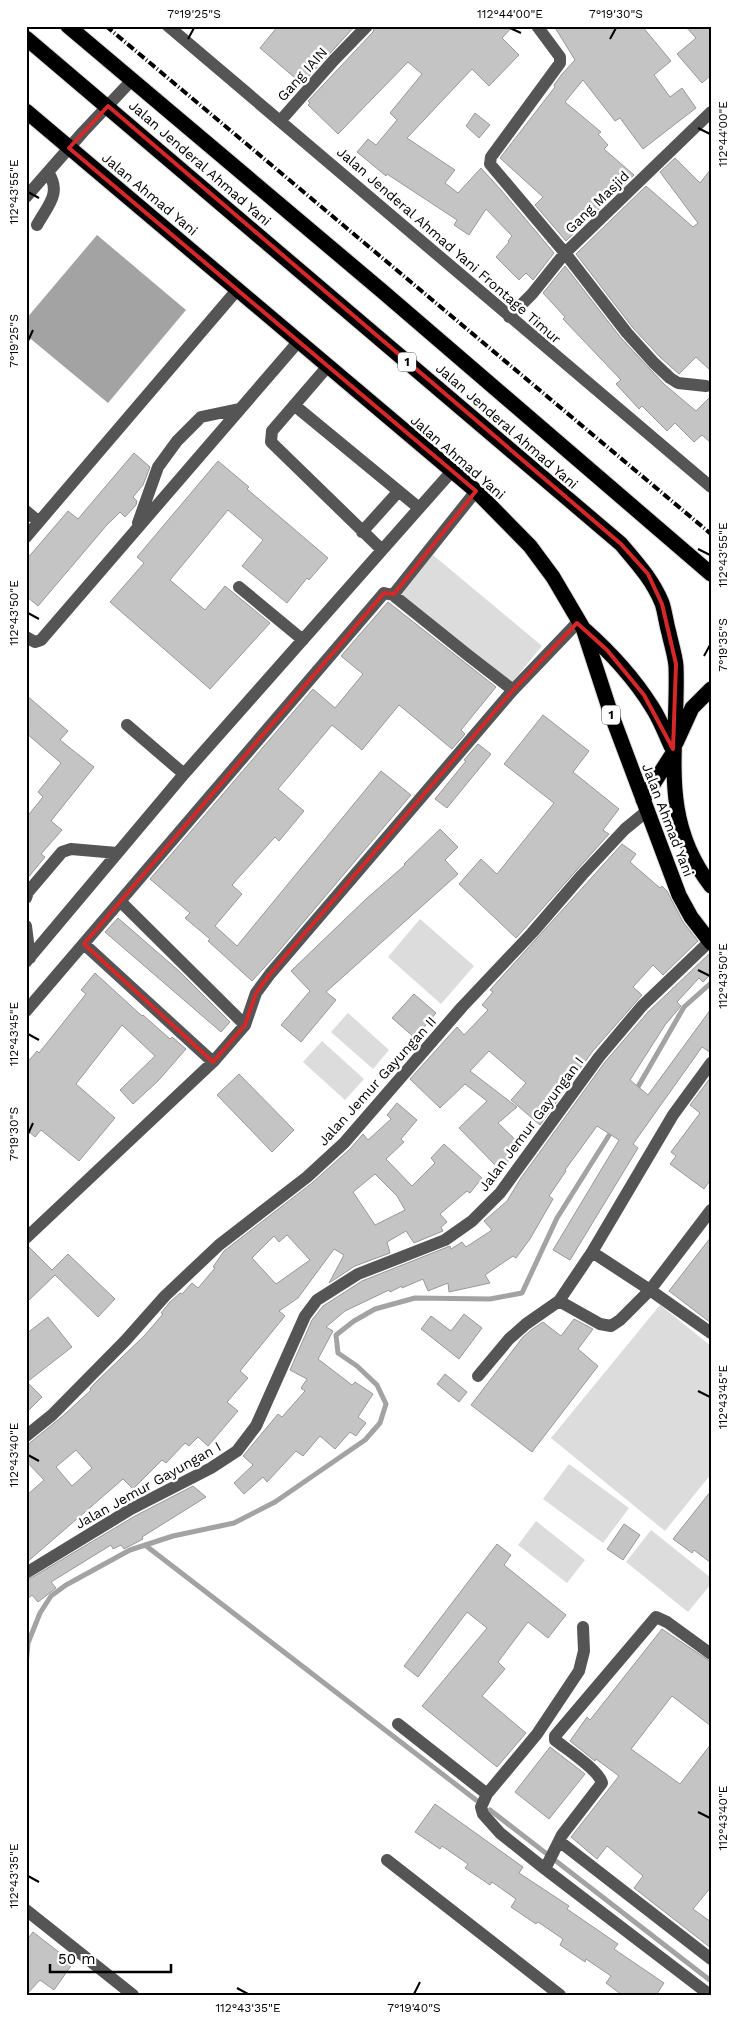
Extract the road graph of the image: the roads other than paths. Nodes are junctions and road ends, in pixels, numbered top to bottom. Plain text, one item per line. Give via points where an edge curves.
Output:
1 (68, 26) edge
2 (168, 26) edge
3 (367, 26) edge
4 (537, 26) edge
5 (26, 38) edge
6 (132, 80) junction
7 (106, 109) junction
8 (26, 111) edge
9 (711, 112) edge
10 (281, 120) junction
11 (69, 148) junction
12 (48, 172) junction
13 (26, 198) edge
14 (37, 225) dead end
15 (566, 253) junction
16 (237, 290) junction
17 (509, 317) junction
18 (298, 342) junction
19 (328, 366) junction
20 (706, 386) dead end
21 (294, 405) junction
22 (239, 409) junction
23 (452, 471) junction
24 (711, 487) edge
25 (476, 491) junction
26 (398, 492) junction
27 (419, 508) junction
28 (26, 511) edge
29 (39, 522) junction
30 (135, 530) junction
31 (362, 532) junction
32 (26, 537) edge
33 (381, 550) junction
34 (711, 574) edge
35 (239, 587) dead end
36 (393, 595) junction
37 (581, 624) junction
38 (26, 637) edge
39 (303, 640) junction
40 (711, 689) edge
41 (513, 690) junction
42 (127, 725) dead end
43 (673, 751) junction
44 (184, 774) junction
45 (645, 805) junction
46 (117, 853) junction
47 (711, 886) edge
48 (26, 898) edge
49 (121, 902) junction
50 (26, 926) edge
51 (710, 943) edge
52 (84, 944) junction
53 (28, 960) edge
54 (26, 1011) edge
55 (245, 1025) junction
56 (213, 1062) junction
57 (711, 1063) edge
58 (711, 1210) edge
59 (26, 1238) edge
60 (592, 1252) junction
61 (650, 1290) junction
62 (559, 1300) junction
63 (711, 1333) edge
64 (478, 1376) dead end
65 (26, 1436) edge
66 (26, 1573) edge
67 (584, 1627) dead end
68 (711, 1654) edge
69 (398, 1724) dead end
70 (487, 1794) junction
71 (556, 1846) junction
72 (387, 1860) dead end
73 (546, 1866) junction
74 (26, 1910) edge
75 (711, 1959) edge
76 (133, 1995) edge
77 (560, 1995) edge
78 (710, 1995) edge

1 - 6 highway, Jalan Jenderal Ahmad Yani
2 - 10 street, Jalan Jenderal Ahmad Yani Frontage Timur
3 - 10 street, Gang IAIN
4 - 15 street via 560,57 560,63 491,157 490,164
5 - 7 highway, Jalan Jenderal Ahmad Yani / 1
6 - 7 street
6 - 34 highway, Jalan Jenderal Ahmad Yani
7 - 11 street
7 - 43 highway, Jalan Jenderal Ahmad Yani / 1 via 621,544 648,574 662,604 676,664
8 - 11 highway, Jalan Ahmad Yani / 1
9 - 15 street, Gang Masjid
10 - 17 street, Jalan Jenderal Ahmad Yani Frontage Timur
11 - 12 street
11 - 16 highway, Jalan Ahmad Yani / 1
12 - 13 street
12 - 14 street via 54,191
15 - 17 street, Gang Masjid
15 - 20 street via 627,333 664,373 678,383
16 - 18 highway, Jalan Ahmad Yani / 1
16 - 29 street
17 - 24 street, Jalan Jenderal Ahmad Yani Frontage Timur
18 - 19 highway, Jalan Ahmad Yani / 1
18 - 22 street
19 - 21 street
19 - 23 highway, Jalan Ahmad Yani / 1
21 - 26 street
21 - 31 street via 272,431 271,442
22 - 30 street
22 - 30 street via 201,417 177,441 158,467
23 - 25 highway, Jalan Ahmad Yani / 1
23 - 27 street
25 - 36 street
25 - 37 highway, Jalan Ahmad Yani / 1 via 530,546
26 - 27 street
26 - 31 street
27 - 33 street
28 - 29 street
29 - 32 street
30 - 38 street via 41,640 35,642
31 - 33 street
33 - 39 street
35 - 39 street
36 - 41 street
36 - 49 street via 384,593
37 - 41 street
37 - 43 highway via 644,695
37 - 45 highway, Jalan Ahmad Yani / 1
39 - 44 street
40 - 43 highway via 692,708
41 - 55 street via 270,974 256,994
42 - 44 street
43 - 45 highway
43 - 47 highway, Jalan Jenderal Ahmad Yani / 1 via 676,806 682,831 699,870
44 - 46 street
45 - 51 highway, Jalan Ahmad Yani / 1 via 679,895
45 - 65 street, Jalan Jemur Gayungan II via 344,1143 307,1177 219,1245 165,1296 52,1415
46 - 48 street via 71,849 62,852
46 - 53 street
49 - 52 street
49 - 55 street
50 - 53 street
51 - 66 street, Jalan Jemur Gayungan I via 642,1006 599,1057 487,1207 445,1240 364,1271 317,1300 294,1340 256,1426 237,1451 212,1468 131,1509
52 - 54 street
52 - 56 street
55 - 56 street
56 - 59 street
57 - 60 street via 673,1115
58 - 61 street
60 - 61 street
60 - 62 street
61 - 62 street via 611,1326 600,1324
61 - 63 street
62 - 64 street via 509,1339
67 - 70 street via 584,1651 579,1671 537,1734
68 - 71 street via 656,1617 555,1736 555,1740 602,1782
69 - 70 street
70 - 73 street via 482,1803 482,1814 500,1833
71 - 73 street
71 - 75 street
72 - 77 street
73 - 78 street
74 - 76 street

